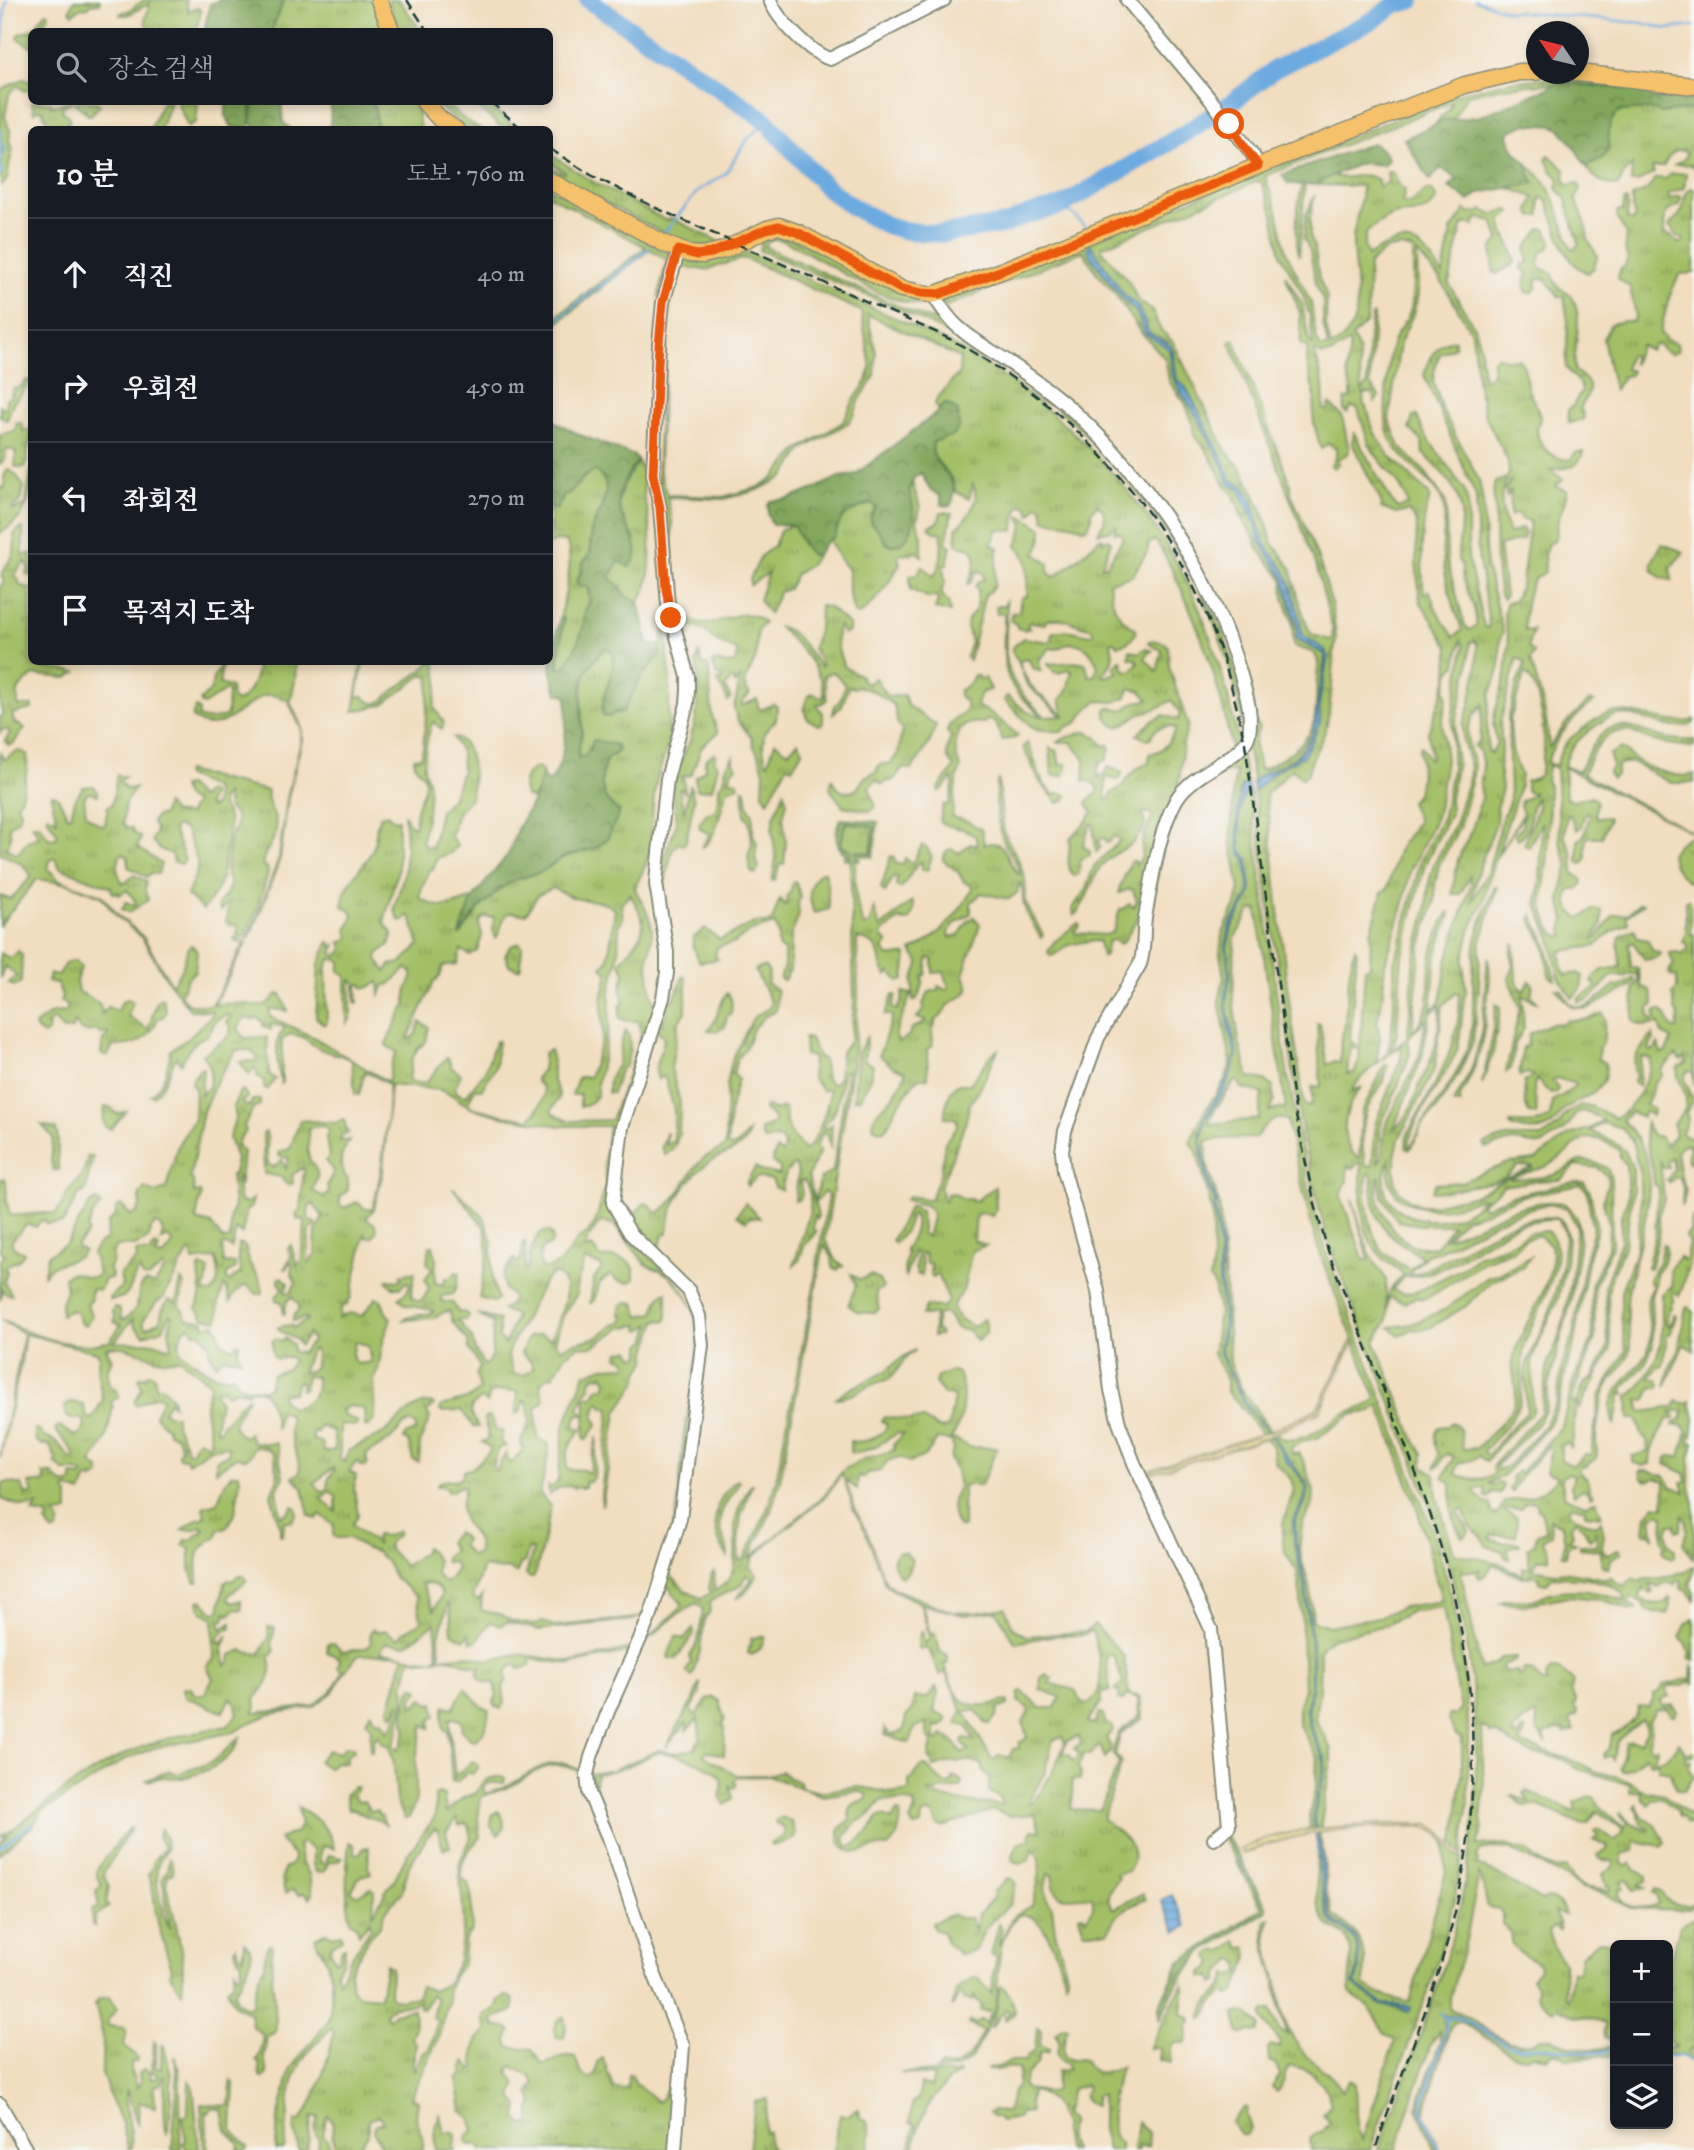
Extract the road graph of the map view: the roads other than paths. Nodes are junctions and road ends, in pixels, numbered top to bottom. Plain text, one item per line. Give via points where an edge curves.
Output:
1 (380, 0) edge
2 (769, 0) edge
3 (944, 0) edge
4 (1127, 0) edge
5 (390, 28) edge
6 (1526, 72) edge
7 (1589, 74) edge
8 (1694, 86) edge
9 (427, 105) edge
10 (450, 126) edge
11 (1258, 166) junction
12 (553, 183) edge
13 (678, 250) junction
14 (933, 295) junction
15 (1214, 1839) dead end
16 (0, 2104) edge
17 (26, 2150) edge
18 (675, 2150) edge

1 - 5 main road
2 - 3 street via 793,31 830,59
4 - 11 street via 1210,99
6 - 11 main road via 1465,85
7 - 8 main road
9 - 10 main road
11 - 14 main road
12 - 13 main road
13 - 14 main road via 712,253 779,226 901,289
13 - 18 street via 663,302 653,474 668,604 688,677 687,704 667,779 656,884 667,952 663,998 622,1127 613,1203 630,1233 689,1292 699,1316 702,1345 680,1519 651,1614 609,1709 587,1775 589,1793 683,2046
14 - 15 street via 970,337 1039,383 1081,418 1138,481 1199,574 1229,636 1248,702 1245,743 1194,779 1176,800 1154,869 1140,964 1098,1038 1062,1151 1098,1291 1119,1423 1211,1629 1229,1826
16 - 17 street

